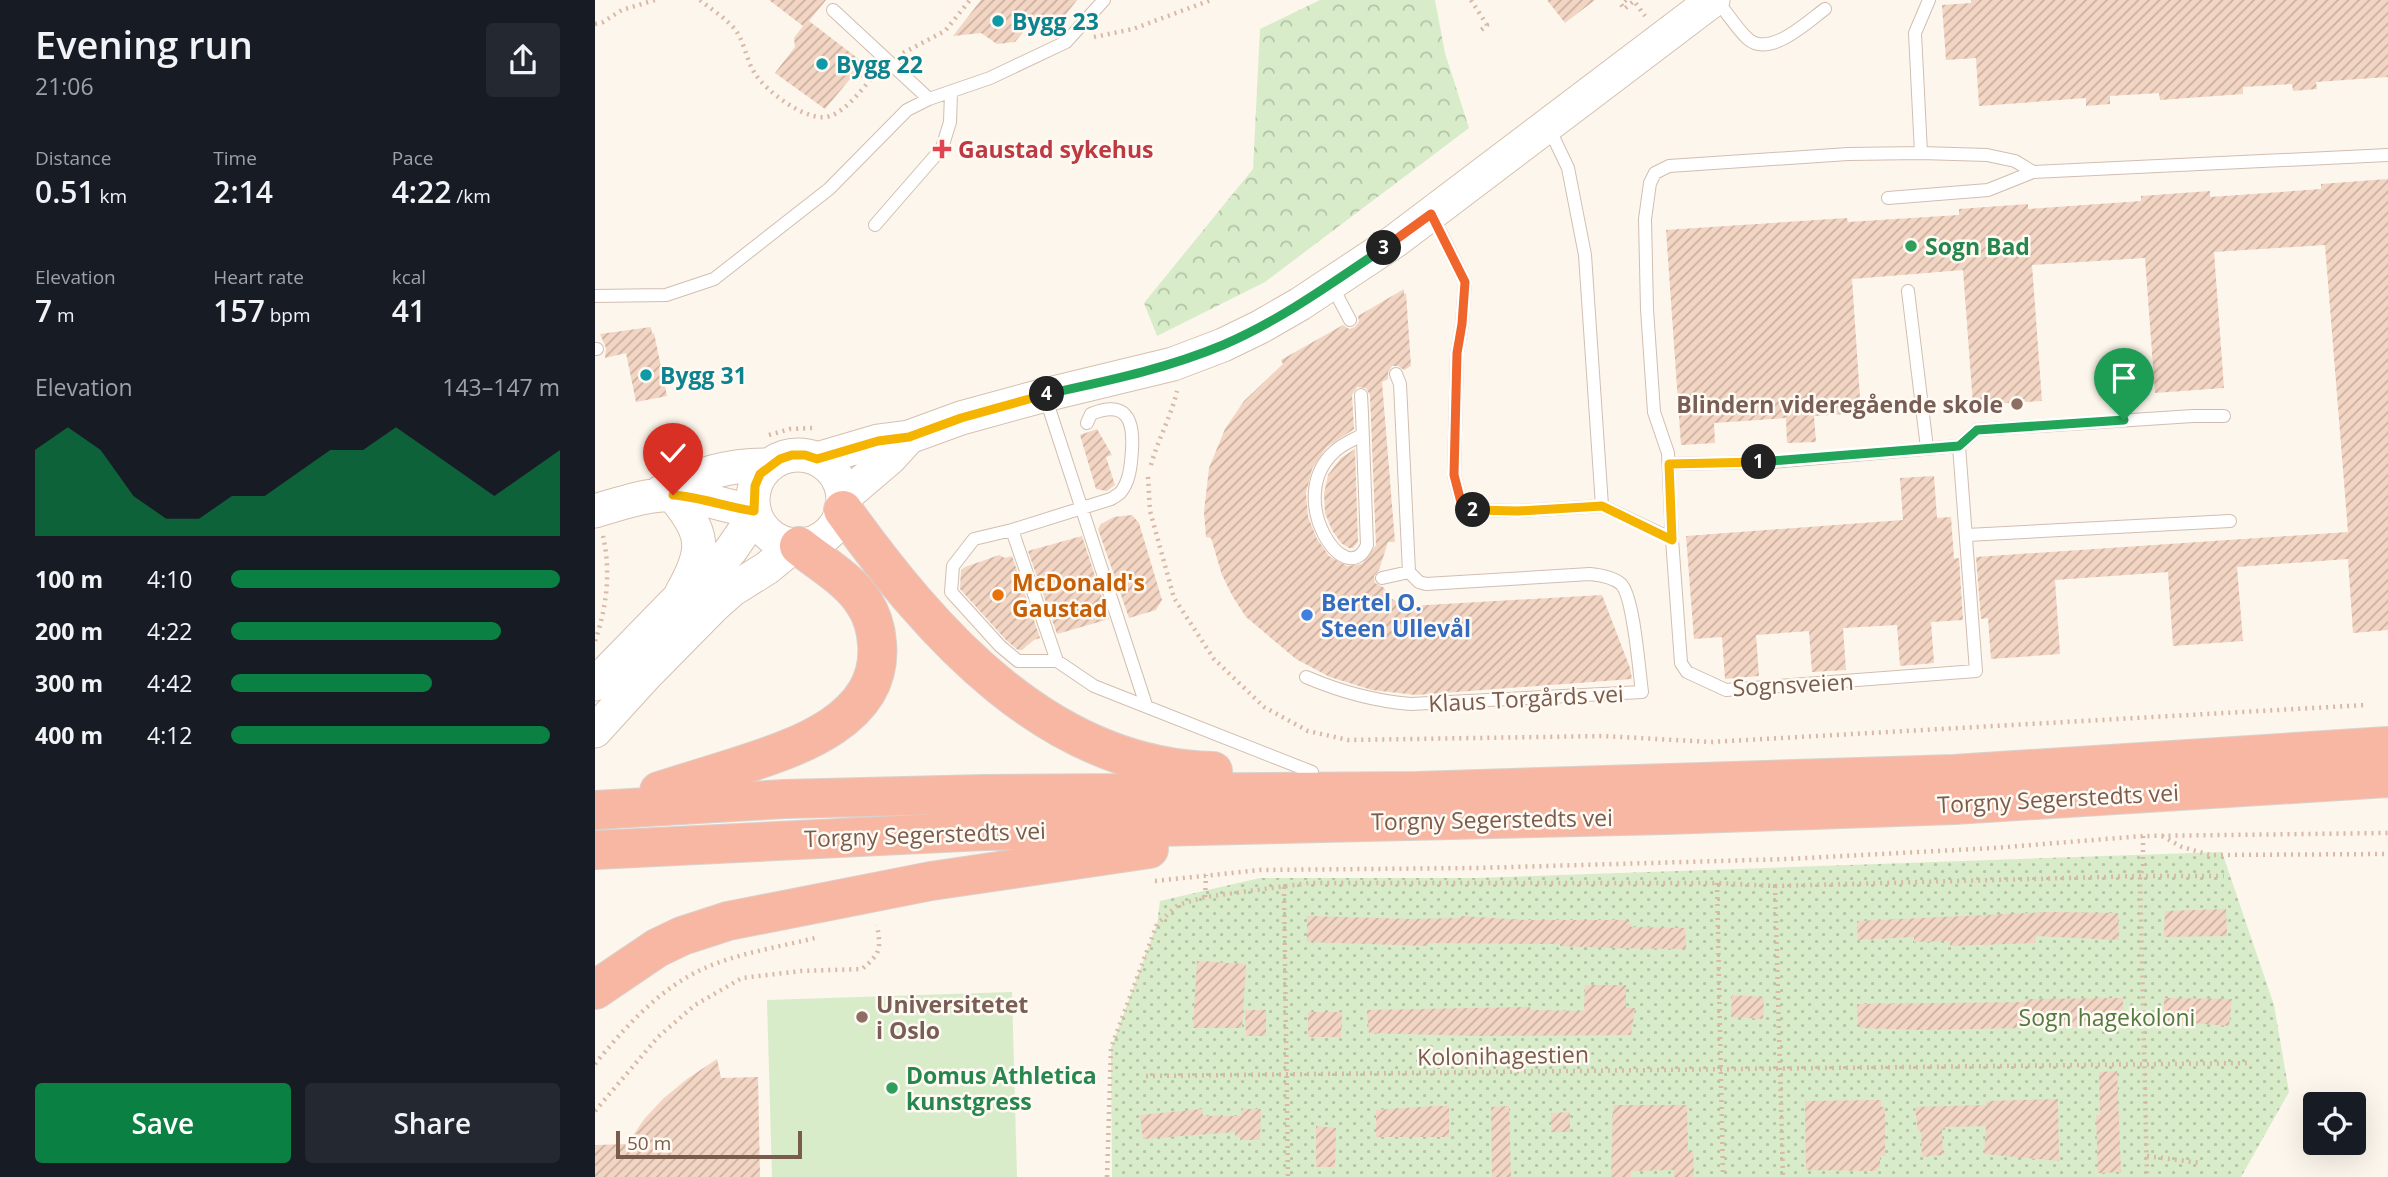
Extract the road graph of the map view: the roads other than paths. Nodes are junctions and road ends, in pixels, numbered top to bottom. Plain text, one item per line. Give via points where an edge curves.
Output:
1 (1104, 0) edge
2 (1715, 0) edge
3 (1929, 0) edge
4 (1825, 9) dead end
5 (833, 10) dead end
6 (951, 93) junction
7 (929, 99) junction
8 (1548, 125) junction
9 (1921, 153) junction
10 (2388, 155) edge
11 (2033, 172) junction
12 (1888, 198) dead end
13 (1431, 214) junction
14 (875, 225) dead end
15 (1330, 284) junction
16 (1908, 291) dead end
17 (595, 296) edge
18 (1350, 320) dead end
19 (1396, 374) dead end
20 (1045, 395) junction
21 (1361, 395) dead end
22 (2224, 416) dead end
23 (1087, 423) dead end
24 (1363, 435) junction
25 (909, 437) junction
26 (1959, 446) junction
27 (1927, 448) junction
28 (817, 459) junction
29 (1669, 464) junction
30 (769, 465) junction
31 (665, 495) junction
32 (843, 504) junction
33 (1602, 506) junction
34 (1081, 508) junction
35 (754, 513) junction
36 (598, 519) edge
37 (2230, 521) dead end
38 (1012, 530) junction
39 (1967, 535) junction
40 (1672, 540) junction
41 (797, 546) junction
42 (1409, 572) junction
43 (1382, 578) dead end
44 (677, 600) junction
45 (1057, 660) junction
46 (1306, 677) dead end
47 (595, 684) edge
48 (1146, 705) junction
49 (595, 731) edge
50 (2388, 746) edge
51 (1311, 772) junction
52 (2388, 778) edge
53 (1417, 791) junction
54 (601, 809) edge
55 (1353, 823) junction
56 (595, 850) edge
57 (595, 990) edge

1 - 6 lane via 1066,42
2 - 4 lane via 1750,41 1761,45 1783,40
2 - 8 main road
3 - 9 lane via 1915,33
5 - 7 lane
6 - 7 lane
6 - 14 lane via 950,122 942,148
7 - 17 lane via 907,110 829,190 714,279 666,295
8 - 13 main road
8 - 33 lane via 1568,168 1584,255
9 - 11 lane, Sognsveien via 1987,155 2015,161
9 - 29 lane, Sognsveien via 1669,166 1655,173 1645,219 1647,309 1654,412
10 - 11 lane
11 - 12 lane via 1988,190
13 - 15 main road
13 - 33 lane via 1465,282 1457,353 1454,475 1461,502 1470,510
15 - 18 lane
15 - 20 main road via 1223,345 1164,366
16 - 27 lane
19 - 42 lane
20 - 25 main road
20 - 34 lane
21 - 24 lane
22 - 26 lane via 1977,430
23 - 34 lane via 1091,414 1113,409 1131,421 1131,468 1120,493
24 - 24 lane via 1367,545 1356,557 1345,556 1332,549 1321,533 1315,492 1321,468 1333,453
25 - 28 main road
25 - 32 main road
26 - 27 lane
26 - 39 lane, Sognsveien
27 - 29 lane via 1772,462
28 - 30 main road via 792,455
28 - 32 main road via 836,475
29 - 40 lane, Sognsveien
30 - 31 main road via 711,471 689,478
30 - 35 main road via 755,486
31 - 35 main road via 694,496
31 - 36 main road
31 - 44 main road via 690,517 699,539 699,556
32 - 41 main road via 839,522 823,539
32 - 51 highway via 887,571 955,645 1021,704 1053,723 1108,749 1180,770
33 - 40 lane
34 - 38 lane
34 - 48 lane
35 - 41 main road via 771,537
35 - 44 main road via 720,563 698,587
37 - 39 lane
38 - 45 lane
38 - 45 lane via 974,539 953,566 951,592 1018,661
39 - 40 lane, Sognsveien via 1976,671 1726,690 1687,672 1681,663
41 - 49 main road via 714,606
41 - 54 highway via 852,588 872,619 877,665 866,694 834,725 796,746
42 - 43 lane
42 - 46 lane, Klaus Torgårds vei via 1426,584 1590,574 1620,583 1631,609 1643,692 1411,704 1352,695
44 - 47 main road
45 - 48 lane via 1094,686
48 - 51 lane
50 - 53 highway, Torgny Segerstedts vei via 1954,774
51 - 53 highway
52 - 55 highway, Torgny Segerstedts vei via 1954,806
53 - 54 highway, Torgny Segerstedts vei via 785,799
55 - 56 highway, Torgny Segerstedts vei via 984,831
55 - 57 highway via 977,873 727,921 657,948

